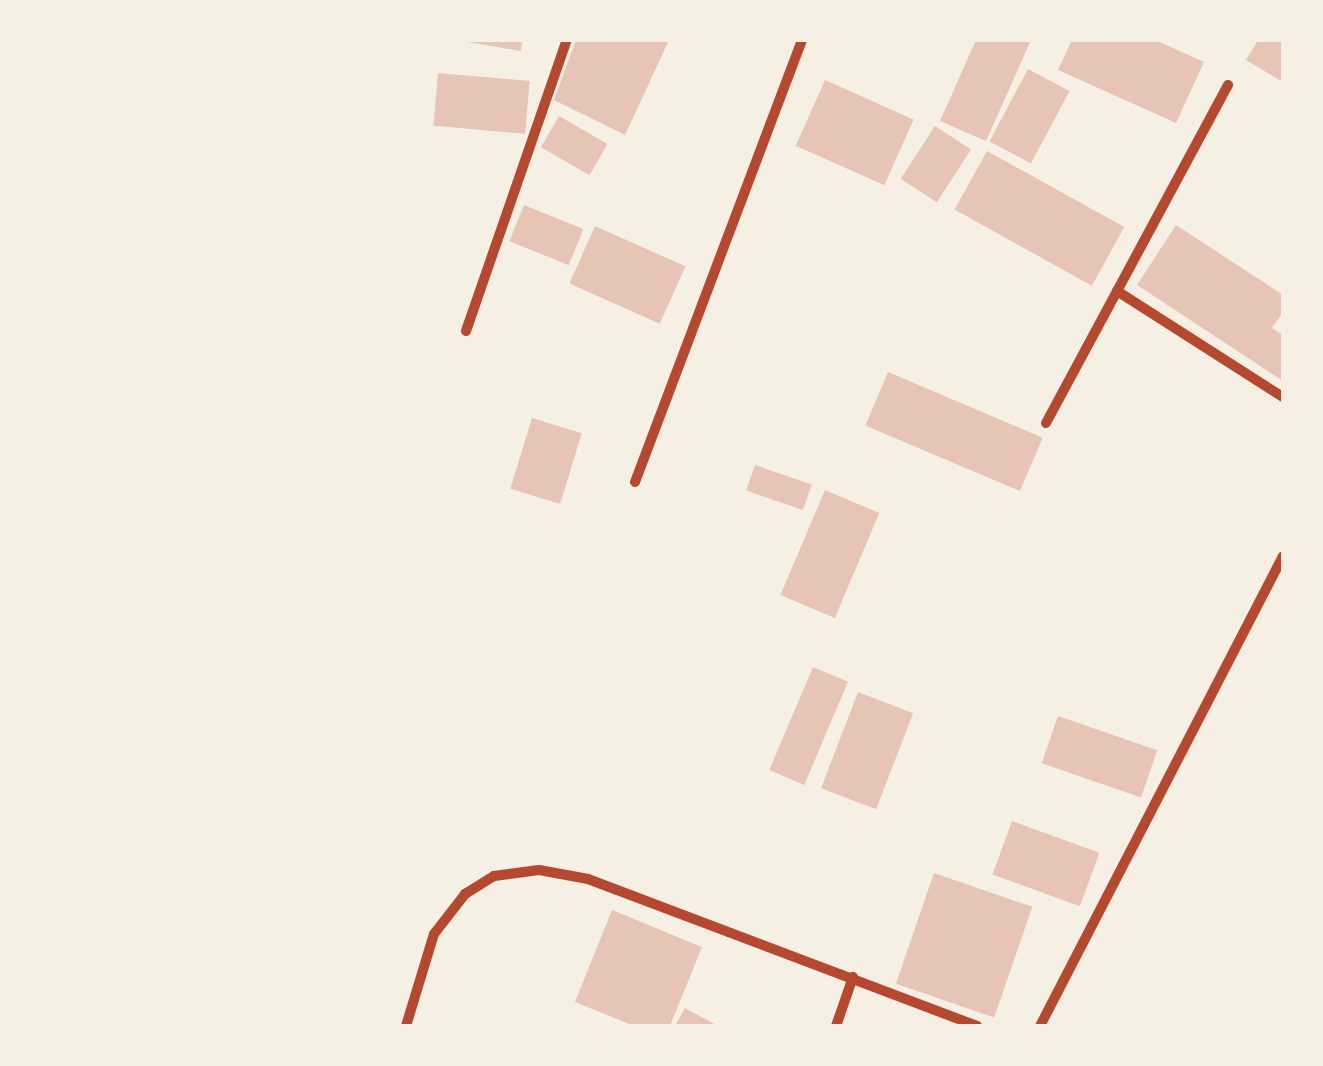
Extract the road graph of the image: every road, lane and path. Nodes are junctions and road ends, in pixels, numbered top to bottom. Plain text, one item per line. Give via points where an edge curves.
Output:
1 (567, 40) edge
2 (802, 40) edge
3 (1228, 84) dead end
4 (1118, 291) junction
5 (466, 330) dead end
6 (1283, 397) edge
7 (1046, 423) dead end
8 (635, 482) dead end
9 (1283, 556) edge
10 (853, 977) junction
11 (406, 1026) edge
12 (836, 1026) edge
13 (977, 1026) edge
14 (1040, 1026) edge

1 - 5 street
2 - 8 street
3 - 4 street
4 - 6 street
4 - 7 street
9 - 14 street
10 - 11 street via 588,879 539,870 494,876 465,894 434,934
10 - 12 street
10 - 13 street

